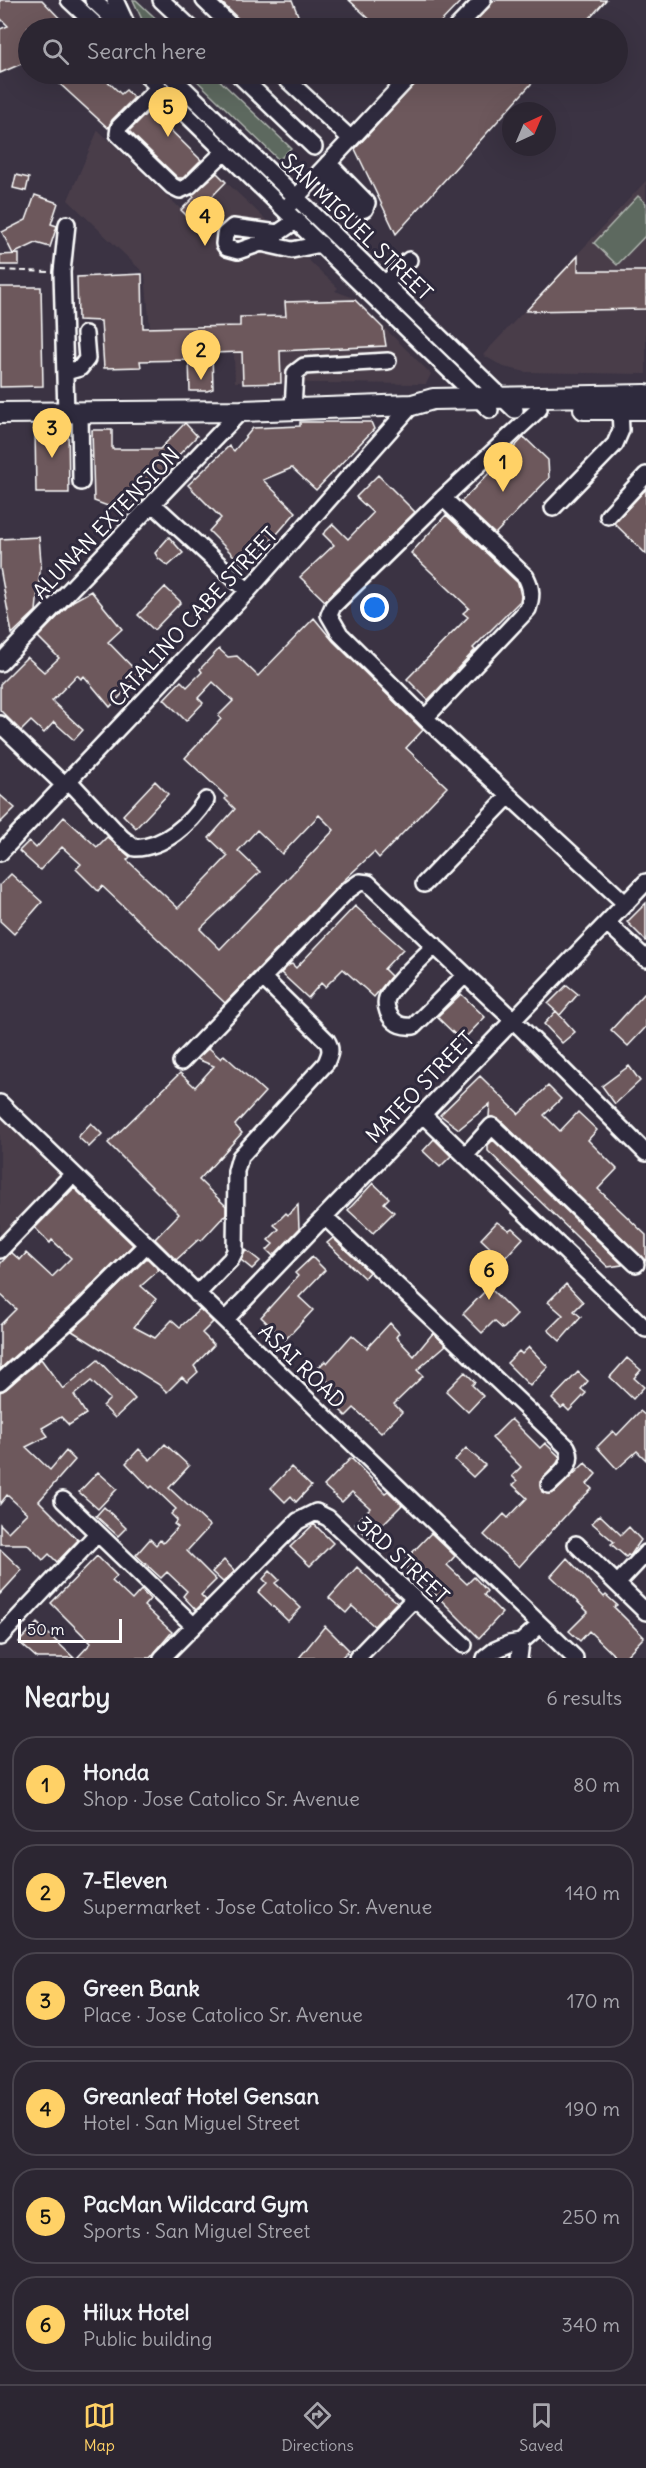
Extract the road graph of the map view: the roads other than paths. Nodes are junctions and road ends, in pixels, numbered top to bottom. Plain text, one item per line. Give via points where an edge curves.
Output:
1 (69, 0) edge
2 (93, 0) edge
3 (115, 0) edge
4 (161, 0) edge
5 (204, 0) edge
6 (483, 0) edge
7 (88, 18) edge
8 (112, 18) edge
9 (123, 18) edge
10 (180, 18) edge
11 (221, 18) edge
12 (466, 18) edge
13 (156, 84) edge
14 (180, 84) edge
15 (248, 84) edge
16 (292, 84) edge
17 (402, 84) edge
18 (159, 87) junction
19 (350, 138) junction
20 (314, 147) dead end
21 (225, 151) junction
22 (296, 197) junction
23 (285, 209) junction
24 (297, 220) junction
25 (67, 224) dead end
26 (321, 244) junction
27 (409, 260) dead end
28 (385, 284) junction
29 (85, 334) dead end
30 (388, 361) dead end
31 (66, 372) junction
32 (646, 395) edge
33 (496, 404) junction
34 (412, 405) junction
35 (293, 409) junction
36 (539, 409) junction
37 (620, 409) junction
38 (646, 409) edge
39 (241, 411) junction
40 (73, 412) junction
41 (0, 413) edge
42 (646, 475) edge
43 (81, 482) dead end
44 (443, 498) junction
45 (154, 504) junction
46 (553, 508) dead end
47 (608, 516) dead end
48 (248, 591) junction
49 (0, 663) edge
50 (425, 718) junction
51 (0, 724) edge
52 (67, 783) junction
53 (508, 796) junction
54 (206, 800) dead end
55 (0, 853) edge
56 (646, 882) edge
57 (424, 884) dead end
58 (626, 904) junction
59 (607, 922) junction
60 (435, 945) junction
61 (646, 959) edge
62 (465, 975) junction
63 (263, 978) junction
64 (513, 1020) junction
65 (181, 1062) dead end
66 (0, 1103) edge
67 (422, 1114) junction
68 (646, 1153) edge
69 (465, 1156) junction
70 (73, 1174) junction
71 (325, 1217) junction
72 (146, 1245) junction
73 (0, 1250) edge
74 (636, 1264) dead end
75 (197, 1294) junction
76 (225, 1320) junction
77 (646, 1329) edge
78 (0, 1382) edge
79 (549, 1485) dead end
80 (63, 1500) dead end
81 (97, 1534) junction
82 (576, 1544) dead end
83 (646, 1553) edge
84 (617, 1584) junction
85 (413, 1600) junction
86 (646, 1612) edge
87 (193, 1625) junction
88 (540, 1625) junction
89 (0, 1637) edge
90 (464, 1645) dead end
91 (520, 1650) edge
92 (162, 1658) edge
93 (357, 1658) edge
94 (485, 1658) edge
95 (575, 1658) edge

1 - 7 street
2 - 8 street
3 - 9 street
4 - 10 street
5 - 11 street
6 - 12 street
13 - 18 street, SAN MIGUEL STREET
14 - 22 street, SAN MIGUEL STREET
15 - 20 street
16 - 19 street
17 - 19 street
18 - 21 street, SAN MIGUEL STREET
18 - 21 street via 119,127 118,134 172,186 180,189 189,186
19 - 22 street
21 - 23 street, SAN MIGUEL STREET
22 - 23 street
22 - 28 street, SAN MIGUEL STREET
23 - 24 street, SAN MIGUEL STREET
24 - 26 street, SAN MIGUEL STREET
24 - 26 street via 278,233 233,227 225,234 224,244 238,251 261,243 292,250
25 - 31 street via 62,272
26 - 33 street, SAN MIGUEL STREET
27 - 28 street
28 - 33 street, SAN MIGUEL STREET
29 - 31 street via 87,359 80,368
30 - 35 street via 304,366 295,373
31 - 40 street
32 - 33 main road
33 - 34 main road via 432,412
33 - 36 main road
34 - 35 main road
34 - 48 street, CATALINO CABE STREET
35 - 39 main road
36 - 37 main road
36 - 44 street
37 - 38 main road
37 - 46 street via 621,430 615,444
39 - 40 main road
39 - 45 street, ALUNAN EXTENSION
40 - 41 main road
40 - 43 street
42 - 47 street
44 - 50 street via 526,577 532,598 528,609
44 - 50 street via 333,606 329,615 340,634
45 - 48 street
45 - 49 street, ALUNAN EXTENSION
48 - 52 street, CATALINO CABE STREET
50 - 53 street
51 - 52 street
52 - 54 street via 135,848 151,848 192,821
52 - 55 street, CATALINO CABE STREET
53 - 57 street
53 - 58 street
56 - 58 street, MATEO STREET
58 - 59 street, MATEO STREET
59 - 61 street
59 - 64 street, MATEO STREET
60 - 62 street
60 - 62 street via 387,999 387,1011 393,1021 404,1027 414,1026
60 - 63 street via 375,888 360,882
62 - 64 street
63 - 65 street
63 - 75 street via 327,1041 330,1054 240,1157 236,1171 235,1251
64 - 67 street, MATEO STREET
64 - 68 street
66 - 70 street, ASAI ROAD
67 - 69 street
67 - 71 street, MATEO STREET
69 - 74 street via 492,1126
69 - 77 street
70 - 72 street, ASAI ROAD
70 - 73 street
71 - 76 street, MATEO STREET
71 - 79 street via 567,1447 571,1459 568,1466
72 - 75 street, ASAI ROAD
72 - 78 street
75 - 76 street, ASAI ROAD
76 - 88 street, ASAI ROAD
80 - 81 street
81 - 87 street
81 - 89 street
82 - 84 street
83 - 84 street
84 - 86 street
85 - 87 street, 3RD STREET via 328,1518 316,1512 298,1521
85 - 90 street, 3RD STREET
85 - 93 street
87 - 92 street
88 - 91 street
88 - 95 street, ASAI ROAD
91 - 94 street via 509,1644

